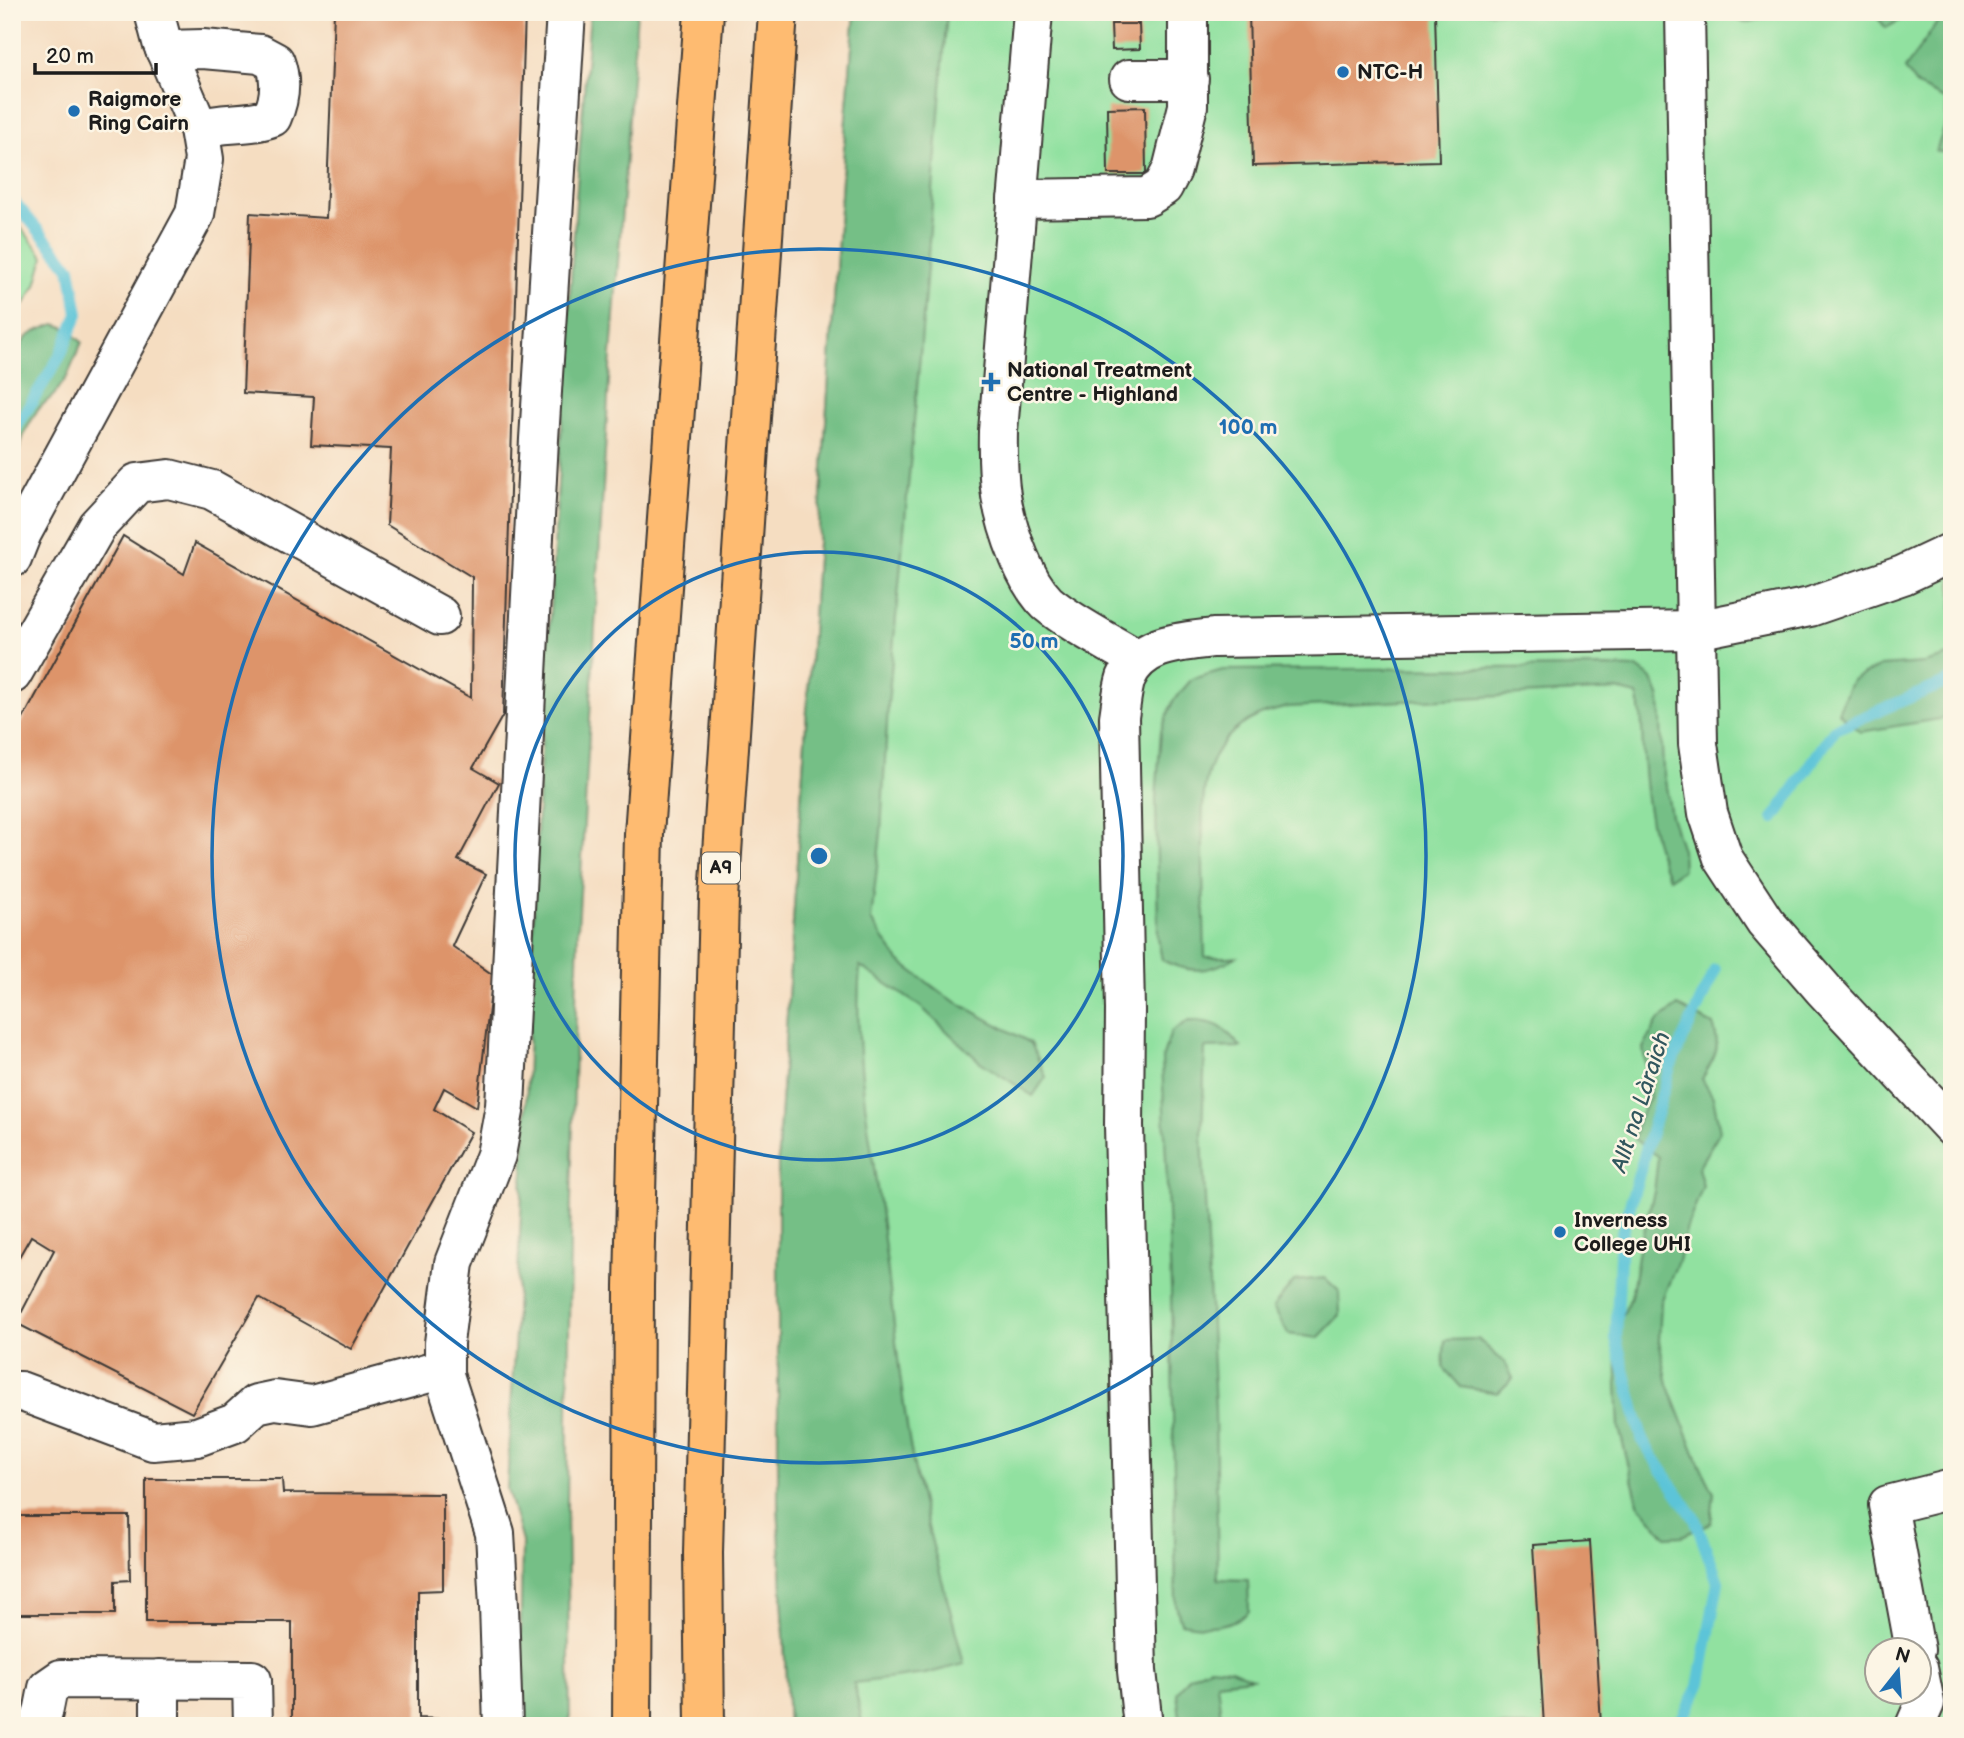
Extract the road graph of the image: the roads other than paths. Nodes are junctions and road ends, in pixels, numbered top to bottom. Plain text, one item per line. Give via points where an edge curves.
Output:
1 (154, 12) edge
2 (566, 12) edge
3 (704, 12) edge
4 (778, 12) edge
5 (1033, 12) edge
6 (1188, 12) edge
7 (1685, 12) edge
8 (165, 50) junction
9 (1129, 79) dead end
10 (1189, 79) junction
11 (199, 129) junction
12 (1017, 199) junction
13 (1952, 552) edge
14 (12, 558) edge
15 (440, 616) dead end
16 (1696, 630) junction
17 (1138, 660) junction
18 (12, 674) edge
19 (1952, 1127) edge
20 (444, 1369) junction
21 (12, 1391) edge
22 (1952, 1489) edge
23 (1912, 1636) edge
24 (160, 1679) junction
25 (1924, 1706) edge
26 (38, 1726) edge
27 (160, 1726) edge
28 (253, 1726) edge
29 (503, 1726) edge
30 (632, 1726) edge
31 (705, 1726) edge
32 (1143, 1726) edge
33 (1915, 1726) edge

1 - 8 street
2 - 20 street via 505,1106 496,1156 454,1263
3 - 30 highway via 644,834 634,1272
4 - 31 highway, A9 via 719,898 703,1539
5 - 12 street
6 - 10 street
7 - 16 street
8 - 11 street
8 - 11 street via 260,54 275,62 280,76 272,117
9 - 10 street
10 - 12 street via 1188,106 1172,170 1163,187 1147,197
11 - 14 street via 204,159 195,214
12 - 17 street via 998,431 1000,503 1025,573 1046,601
13 - 16 street via 1903,575 1810,607
15 - 18 street via 212,490 169,479 137,483 97,526
16 - 17 street via 1213,638 1171,643
16 - 19 street via 1698,744 1708,813 1723,858 1765,922
17 - 32 street via 1126,678 1119,717 1124,1125
20 - 21 street via 312,1405 275,1400 256,1404 235,1423 197,1437 153,1441
20 - 29 street via 495,1533
22 - 23 street via 1888,1505
24 - 26 street via 61,1679 48,1688
24 - 27 street
24 - 28 street via 252,1680
25 - 33 street

